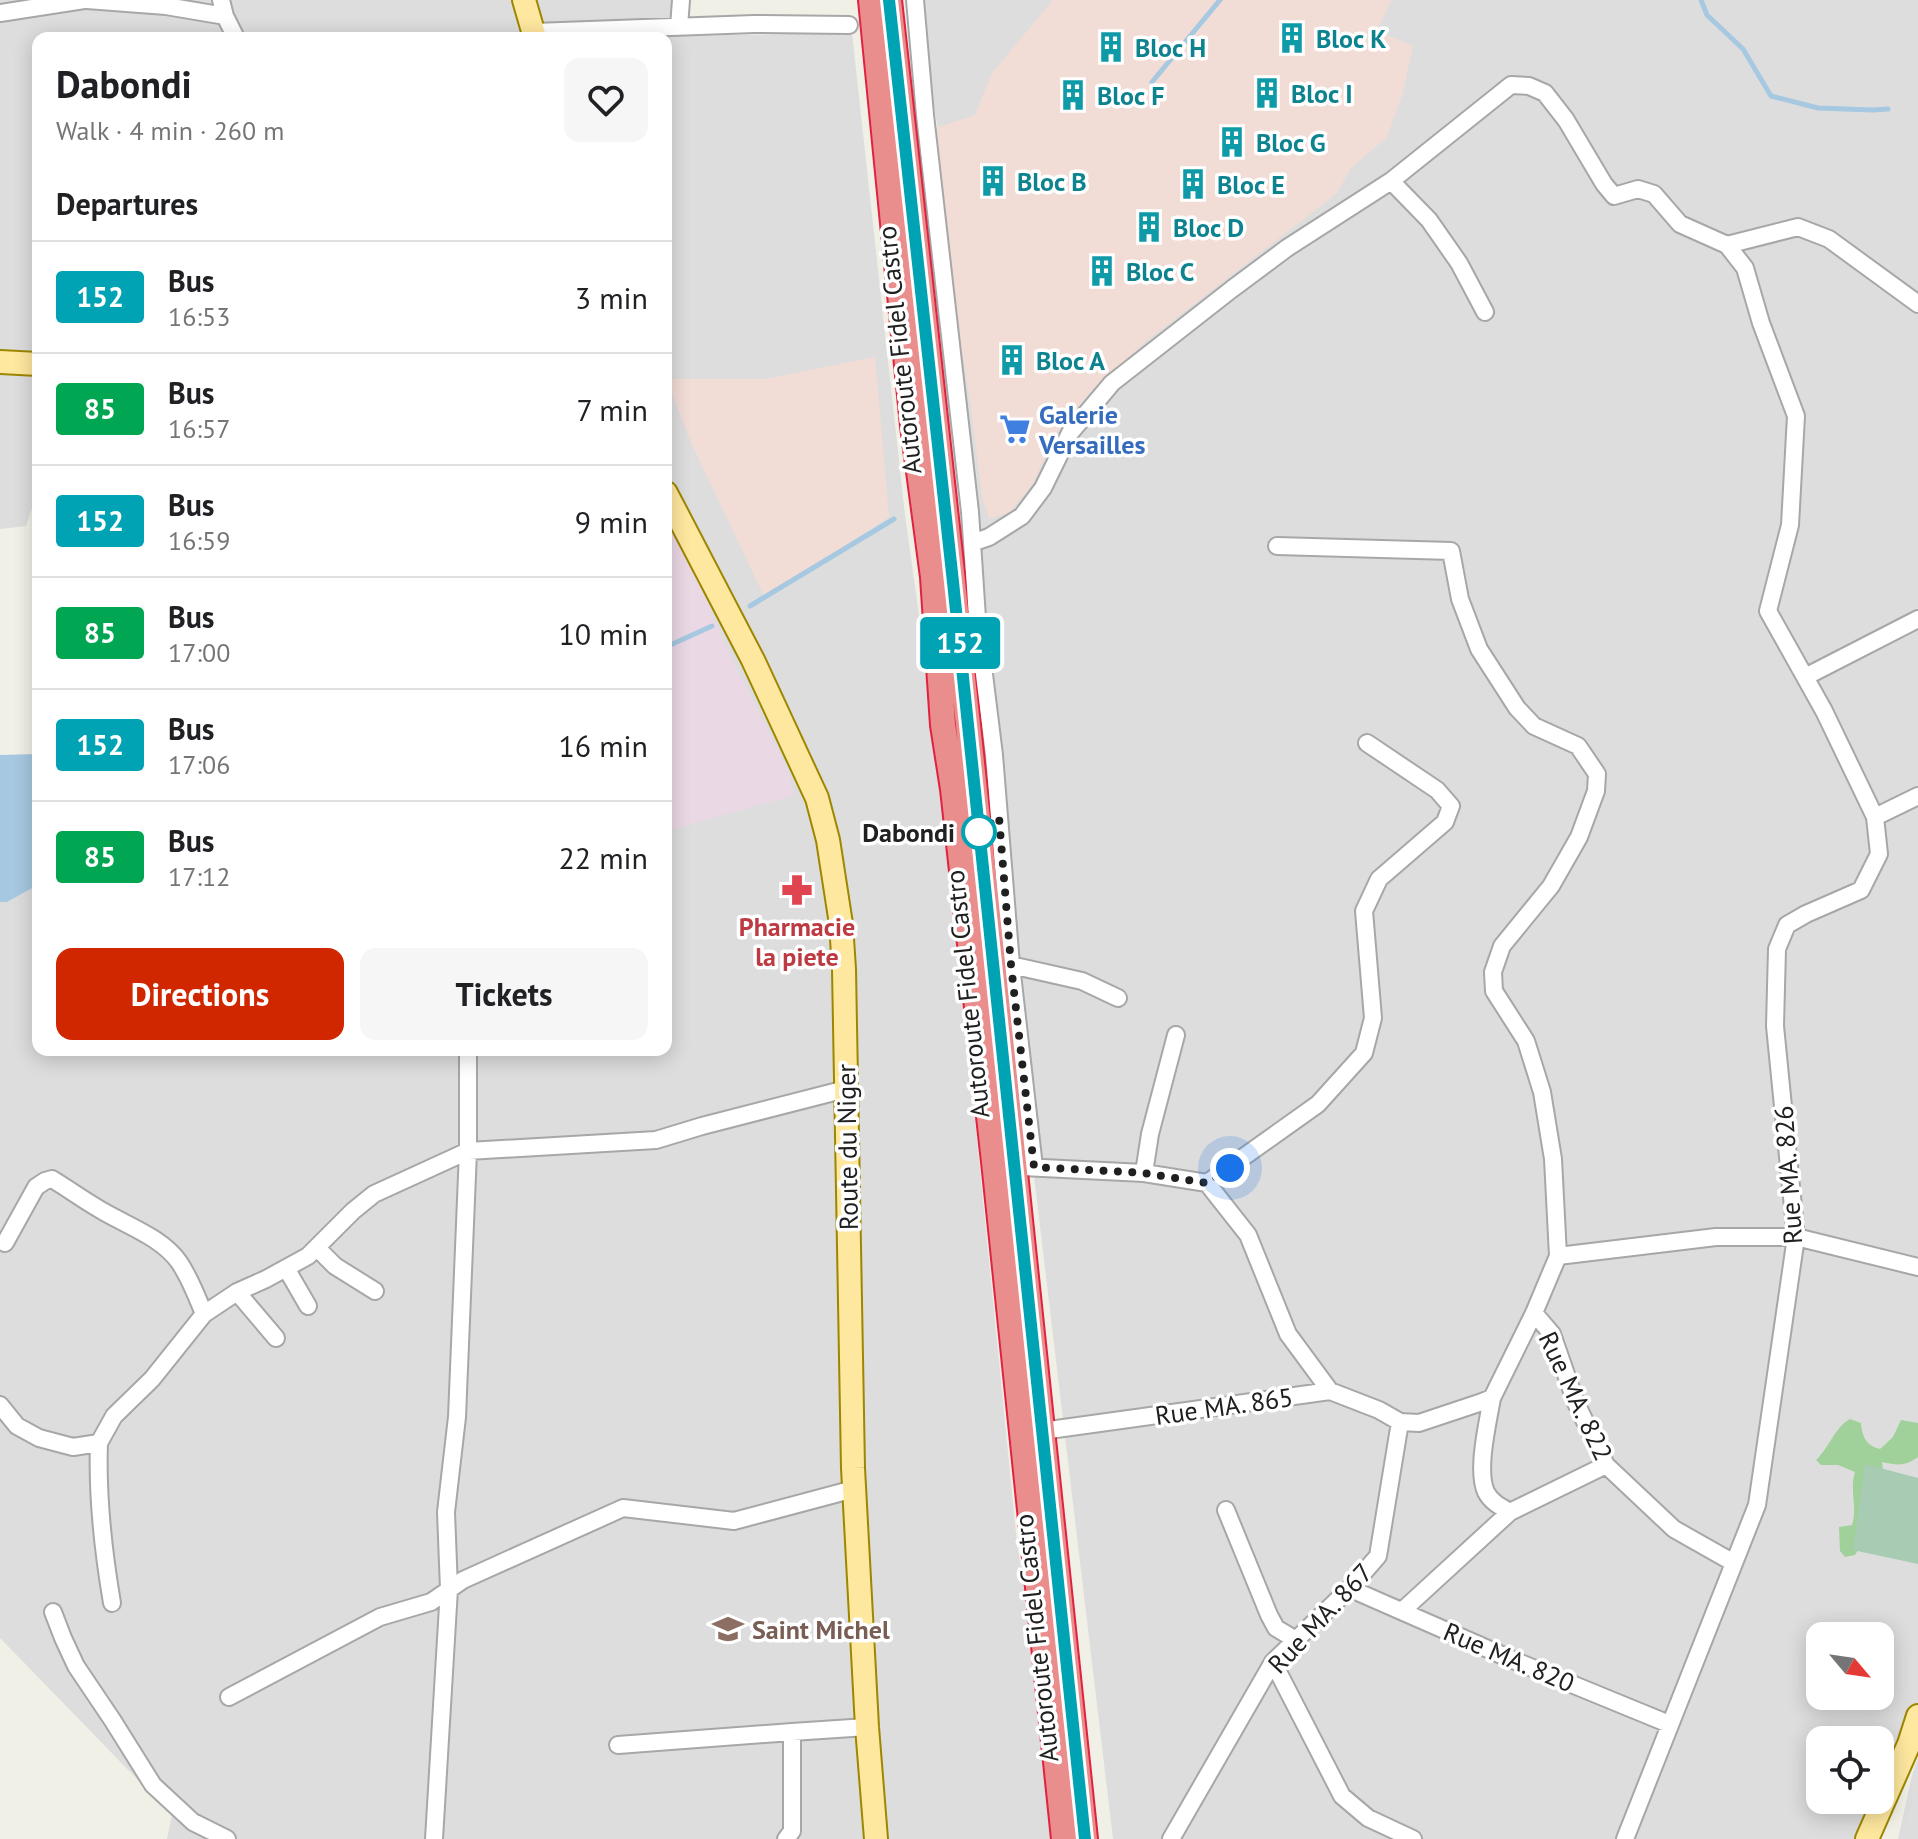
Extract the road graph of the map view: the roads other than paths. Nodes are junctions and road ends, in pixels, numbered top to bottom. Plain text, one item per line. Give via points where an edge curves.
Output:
1 (86, 0) edge
2 (524, 0) edge
3 (681, 0) edge
4 (871, 0) edge
5 (889, 0) edge
6 (915, 0) edge
7 (223, 8) edge
8 (0, 13) edge
9 (849, 25) dead end
10 (679, 27) junction
11 (233, 32) edge
12 (533, 32) edge
13 (588, 32) edge
14 (1391, 181) junction
15 (1727, 245) junction
16 (1918, 304) edge
17 (1485, 312) dead end
18 (0, 362) edge
19 (32, 364) edge
20 (672, 504) edge
21 (972, 543) junction
22 (1277, 546) dead end
23 (1918, 619) edge
24 (1805, 677) junction
25 (1367, 743) dead end
26 (1918, 796) edge
27 (1875, 817) junction
28 (1011, 965) junction
29 (1118, 998) dead end
30 (1176, 1035) dead end
31 (468, 1056) edge
32 (846, 1089) junction
33 (468, 1151) junction
34 (1023, 1167) junction
35 (1144, 1173) junction
36 (1207, 1183) junction
37 (1796, 1237) junction
38 (5, 1243) dead end
39 (317, 1248) junction
40 (1558, 1256) junction
41 (1918, 1267) edge
42 (286, 1268) junction
43 (375, 1291) dead end
44 (237, 1292) junction
45 (308, 1306) dead end
46 (1534, 1313) junction
47 (204, 1314) junction
48 (276, 1338) dead end
49 (1330, 1391) junction
50 (1492, 1398) junction
51 (0, 1405) edge
52 (1400, 1422) junction
53 (1042, 1431) junction
54 (99, 1443) junction
55 (1606, 1465) junction
56 (854, 1489) junction
57 (1226, 1510) dead end
58 (1510, 1512) junction
59 (1734, 1563) junction
60 (1352, 1586) junction
61 (449, 1589) junction
62 (112, 1603) dead end
63 (1402, 1611) junction
64 (53, 1612) dead end
65 (1296, 1640) junction
66 (1273, 1662) junction
67 (229, 1697) dead end
68 (1918, 1716) edge
69 (1669, 1724) junction
70 (867, 1727) junction
71 (792, 1732) junction
72 (618, 1745) dead end
73 (227, 1839) edge
74 (434, 1839) edge
75 (786, 1839) edge
76 (876, 1839) edge
77 (1064, 1839) edge
78 (1085, 1839) edge
79 (1171, 1839) edge
80 (1413, 1839) edge
81 (1625, 1839) edge
82 (1867, 1839) edge

1 - 7 street
1 - 8 street
2 - 12 main road
3 - 10 street
4 - 77 highway, Autoroute Fidel Castro via 933,577 943,725
5 - 34 highway, Autoroute Fidel Castro
6 - 21 street
7 - 11 street
9 - 10 street
10 - 13 street
14 - 15 street via 1511,85 1529,86 1545,93 1566,120 1614,196 1638,189 1654,194 1680,224
14 - 17 street via 1429,220
14 - 21 street via 1287,248 1112,383 1070,433 1043,488 1022,516
15 - 16 street via 1798,227 1829,239
15 - 24 street, Rue MA. 826 via 1745,268 1796,416 1790,525 1768,611
18 - 19 main road
20 - 32 main road, Route du Niger via 817,798 841,924
21 - 28 street
22 - 40 street via 1451,551 1460,599 1479,649 1517,708 1534,726 1578,746 1597,774 1579,837 1551,886 1502,946 1493,972 1494,991 1526,1041 1542,1092 1553,1159
23 - 24 street
24 - 27 street, Rue MA. 826
25 - 36 street via 1437,790 1451,806 1445,822 1379,879 1364,911 1373,1018 1364,1053 1318,1104
26 - 27 street
27 - 37 street, Rue MA. 826 via 1879,854 1861,890 1787,925 1777,949 1775,1026
28 - 29 street via 1082,981
28 - 34 street
30 - 35 street
31 - 33 street
32 - 33 street via 656,1140
32 - 56 main road, Route du Niger
33 - 39 street via 374,1194
33 - 61 street via 457,1417 446,1512
34 - 35 street
34 - 53 highway, Autoroute Fidel Castro
35 - 36 street
36 - 49 street via 1248,1235 1288,1334
37 - 40 street via 1716,1237
37 - 41 street
37 - 59 street, Rue MA. 826 via 1757,1505
38 - 47 street via 36,1187 52,1179 167,1249 178,1260
39 - 42 street
39 - 43 street
40 - 46 street
42 - 44 street
42 - 45 street
44 - 47 street
44 - 48 street
46 - 50 street
46 - 55 street, Rue MA. 822 via 1552,1334 1576,1403
47 - 54 street via 152,1379 114,1416
49 - 52 street, Rue MA. 865
49 - 53 street, Rue MA. 865
50 - 52 street via 1419,1423
50 - 58 street via 1483,1472 1486,1491
51 - 54 street via 17,1426 39,1438 73,1447
52 - 60 street, Rue MA. 867 via 1378,1556
53 - 78 highway, Autoroute Fidel Castro
54 - 62 street via 97,1483
55 - 58 street
55 - 59 street, Rue MA. 822 via 1674,1529
56 - 61 street via 734,1521 623,1508
56 - 70 main road, Route du Niger
57 - 65 street via 1269,1615 1276,1628
58 - 63 street
59 - 69 street, Rue MA. 826
60 - 63 street, Rue MA. 820
60 - 65 street, Rue MA. 867
61 - 67 street via 431,1602 380,1617
61 - 74 street
63 - 69 street, Rue MA. 820
64 - 73 street via 76,1666 153,1785 193,1822
65 - 66 street, Rue MA. 867
66 - 79 street, Rue MA. 867
66 - 80 street via 1342,1796 1368,1818
68 - 82 main road
69 - 81 street, Rue MA. 826
70 - 71 street
70 - 76 main road, Route du Niger
71 - 72 street
71 - 75 street via 792,1831

